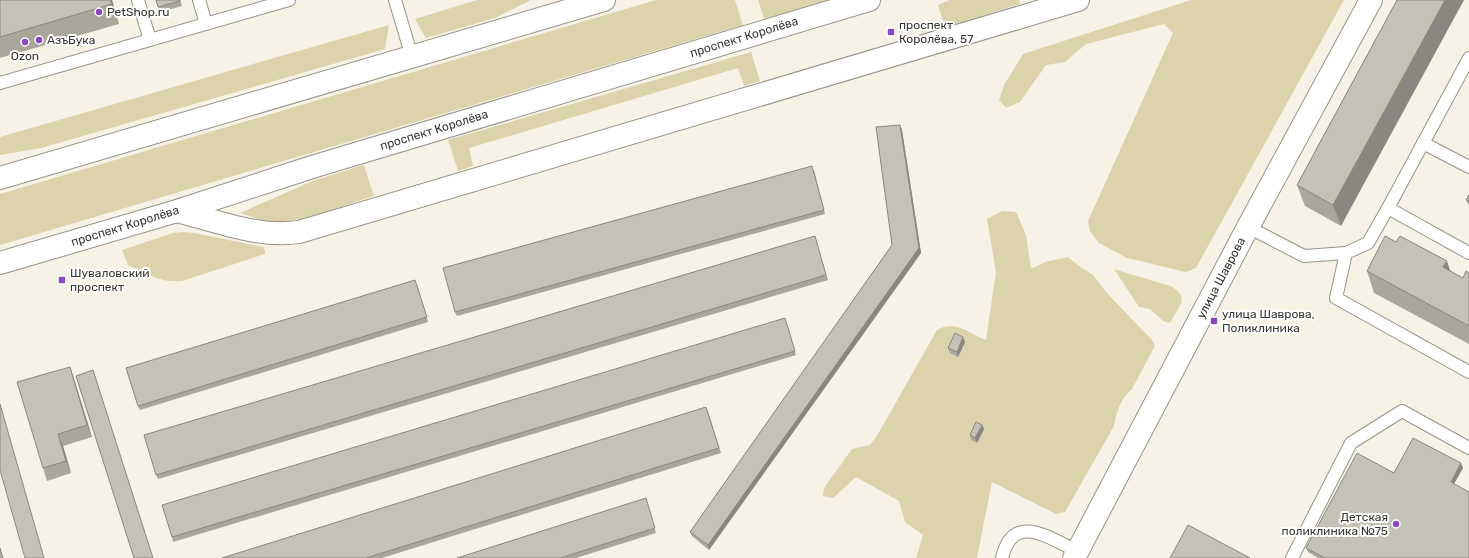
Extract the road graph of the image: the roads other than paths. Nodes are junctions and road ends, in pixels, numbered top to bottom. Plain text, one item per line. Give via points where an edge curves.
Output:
1 (138, 0) edge
2 (199, 0) edge
3 (288, 0) edge
4 (395, 0) edge
5 (604, 0) edge
6 (869, 0) edge
7 (1078, 0) edge
8 (1371, 0) edge
9 (206, 24) junction
10 (150, 40) junction
11 (412, 57) junction
12 (1469, 58) edge
13 (0, 83) edge
14 (1423, 143) junction
15 (1469, 167) edge
16 (0, 178) edge
17 (1388, 208) junction
18 (178, 211) junction
19 (1248, 227) junction
20 (1346, 253) junction
21 (1469, 253) edge
22 (0, 263) edge
23 (1469, 372) edge
24 (1469, 448) edge
25 (1075, 554) edge
26 (1002, 558) edge
27 (1292, 558) edge

1 - 10 lane
2 - 9 lane
3 - 9 lane
4 - 11 lane
5 - 11 street
6 - 18 street, проспект Королёва via 312,167
7 - 18 street via 299,232 264,233
8 - 19 street, улица Шаврова
9 - 10 lane
10 - 13 lane
11 - 16 street
12 - 14 lane
14 - 15 lane
14 - 17 lane
17 - 20 lane via 1368,243
17 - 21 lane
18 - 22 street, проспект Королёва
19 - 20 lane via 1304,256
19 - 25 street, улица Шаврова
20 - 23 lane via 1336,298
24 - 27 lane via 1402,411 1351,443
25 - 26 lane via 1044,535 1026,530 1012,537 1005,546

